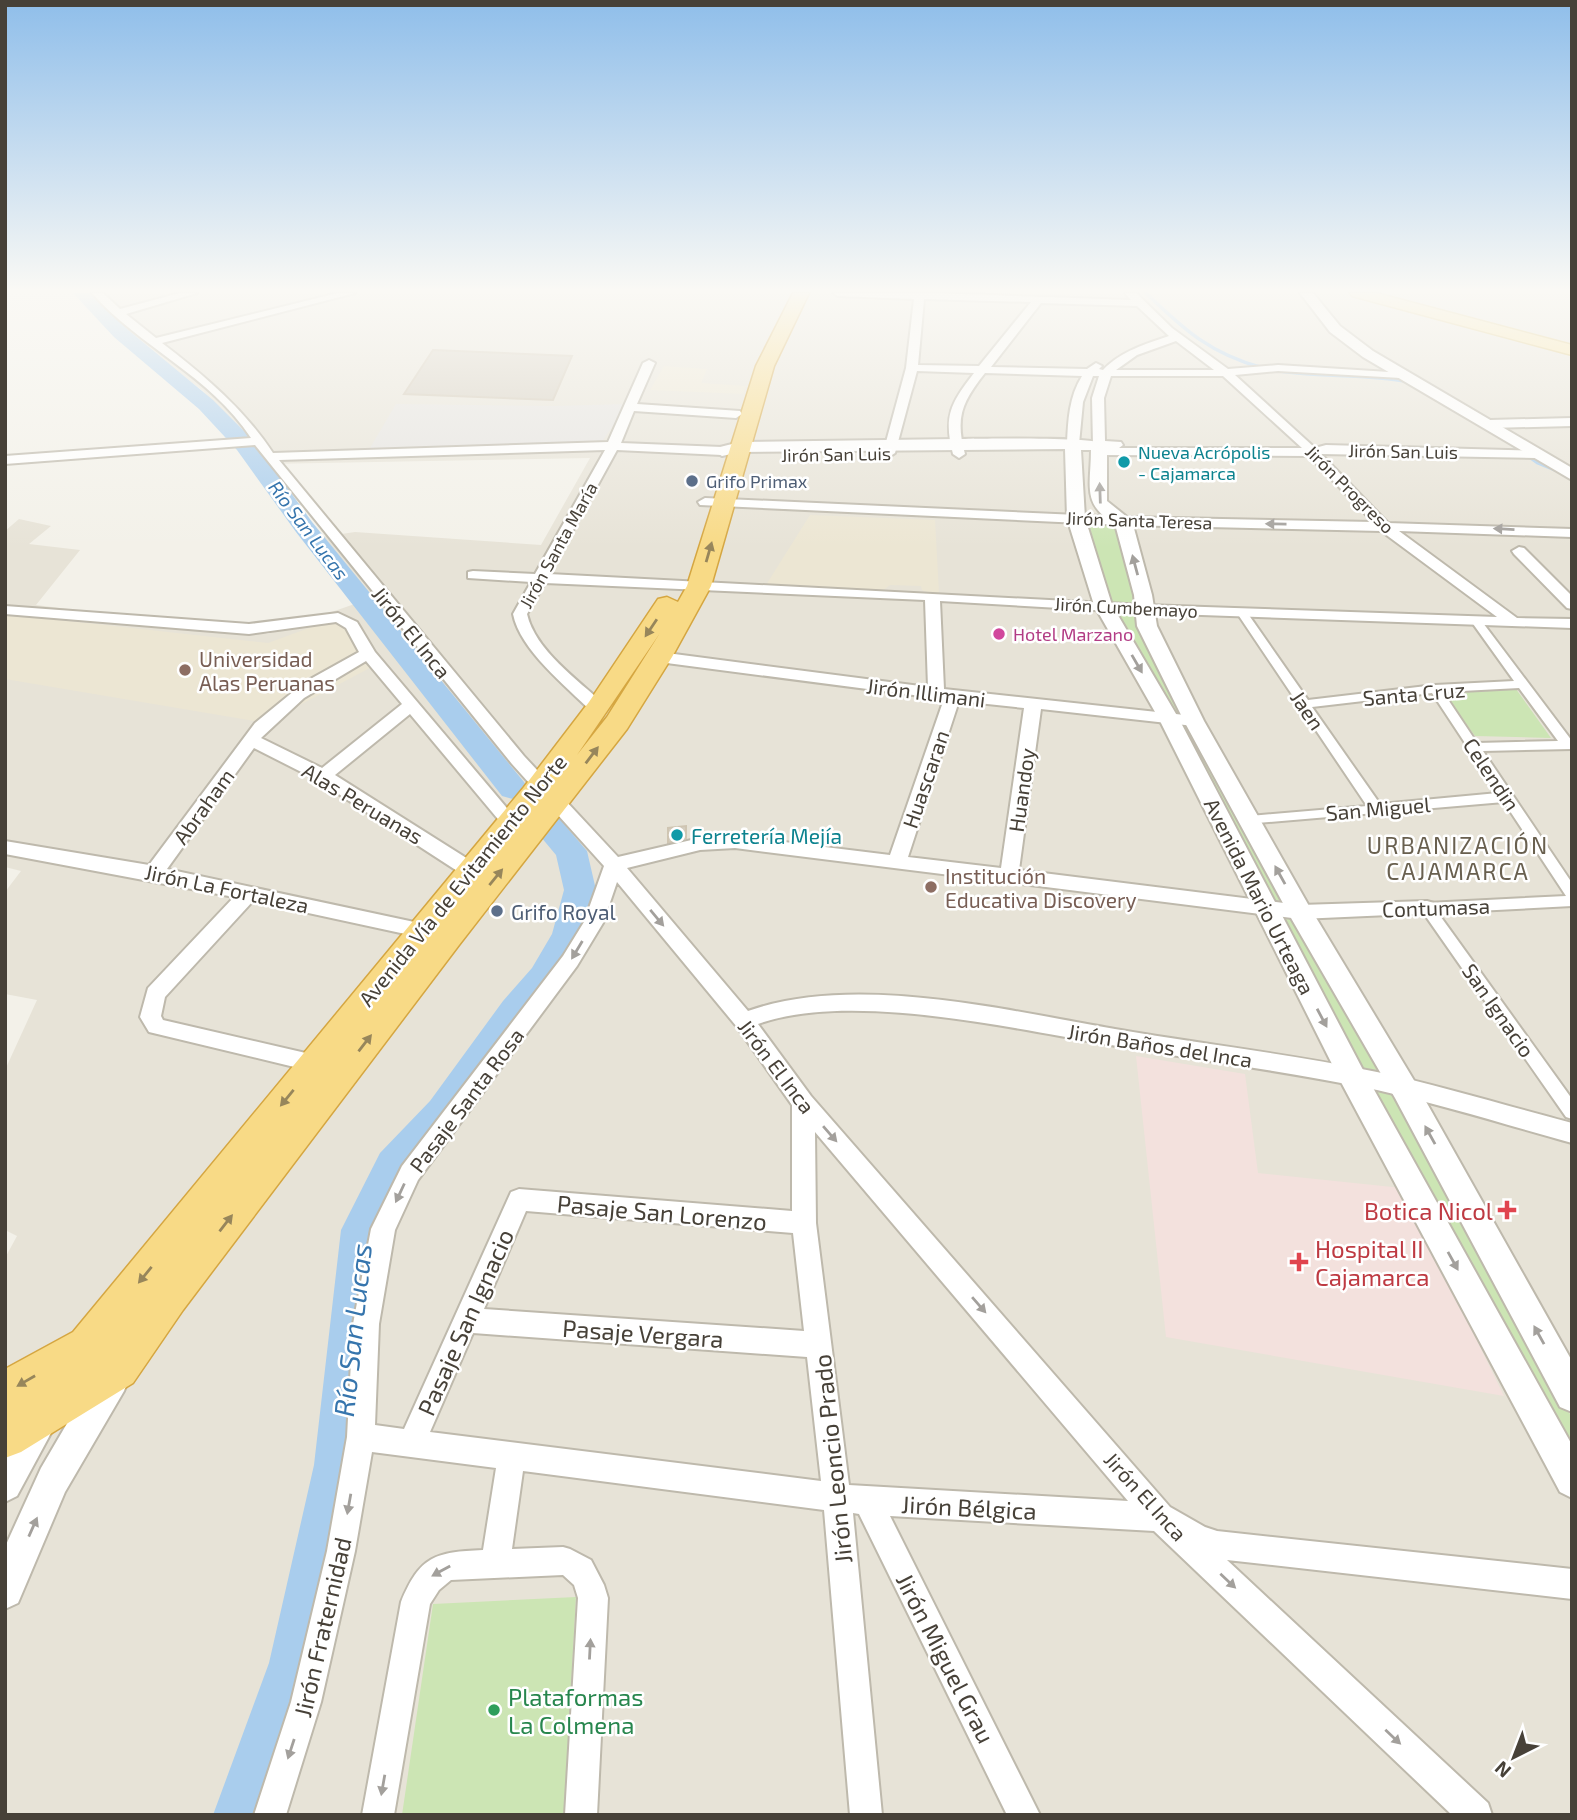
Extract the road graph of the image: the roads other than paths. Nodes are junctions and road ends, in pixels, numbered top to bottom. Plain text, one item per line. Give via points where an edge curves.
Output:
1 (200, 378) edge
2 (643, 378) edge
3 (752, 378) edge
4 (754, 378) edge
5 (909, 378) edge
6 (977, 378) edge
7 (1086, 378) edge
8 (1102, 378) edge
9 (1231, 378) edge
10 (1406, 378) edge
11 (631, 407) junction
12 (736, 414) junction
13 (1572, 422) edge
14 (1490, 424) junction
15 (257, 442) junction
16 (613, 446) junction
17 (1073, 448) junction
18 (890, 449) junction
19 (957, 449) junction
20 (1099, 449) junction
21 (1309, 449) junction
22 (733, 451) junction
23 (1534, 454) junction
24 (269, 457) junction
25 (5, 460) edge
26 (1572, 475) edge
27 (714, 503) junction
28 (1076, 518) junction
29 (1123, 520) junction
30 (1384, 526) junction
31 (1572, 533) edge
32 (1519, 551) dead end
33 (473, 575) dead end
34 (541, 577) junction
35 (1572, 584) edge
36 (690, 585) junction
37 (1554, 585) junction
38 (932, 596) junction
39 (1103, 605) junction
40 (1572, 606) edge
41 (1145, 609) junction
42 (5, 610) edge
43 (1242, 612) junction
44 (1476, 621) junction
45 (1513, 622) junction
46 (1572, 624) edge
47 (368, 654) junction
48 (659, 657) junction
49 (1524, 684) junction
50 (1435, 689) junction
51 (944, 694) junction
52 (1304, 704) junction
53 (411, 705) junction
54 (1033, 705) junction
55 (598, 708) junction
56 (1182, 720) junction
57 (251, 740) junction
58 (1569, 745) edge
59 (1475, 747) junction
60 (323, 776) junction
61 (1506, 797) junction
62 (1375, 807) junction
63 (534, 813) junction
64 (1250, 821) junction
65 (5, 847) edge
66 (897, 862) junction
67 (614, 865) junction
68 (472, 871) junction
69 (154, 873) junction
70 (1009, 876) junction
71 (250, 892) junction
72 (1572, 894) edge
73 (1572, 901) edge
74 (1264, 908) junction
75 (1427, 908) junction
76 (1300, 912) junction
77 (436, 933) junction
78 (744, 1021) junction
79 (315, 1063) junction
80 (1352, 1076) junction
81 (1405, 1090) junction
82 (803, 1103) junction
83 (1572, 1112) edge
84 (1572, 1133) edge
85 (519, 1200) joint
86 (804, 1223) junction
87 (465, 1320) junction
88 (820, 1345) junction
89 (103, 1357) junction
90 (1514, 1374) junction
91 (1566, 1385) edge
92 (5, 1393) edge
93 (44, 1413) junction
94 (5, 1436) edge
95 (361, 1437) junction
96 (412, 1443) junction
97 (512, 1455) junction
98 (1572, 1480) edge
99 (5, 1484) edge
100 (837, 1497) junction
101 (867, 1501) junction
102 (1160, 1517) junction
103 (495, 1563) junction
104 (1572, 1584) edge
105 (5, 1590) edge
106 (270, 1815) edge
107 (378, 1815) edge
108 (582, 1815) edge
109 (866, 1815) edge
110 (1024, 1815) edge
111 (1476, 1815) edge

1 - 15 street, Jirón El Inca via 250,425
2 - 11 street, Jirón Santa María
3 - 12 highway
4 - 22 highway
5 - 18 street
6 - 19 street via 954,416
7 - 17 street, Avenida Mario Urteaga via 1077,396
8 - 20 street via 1096,396
9 - 21 street, Jirón Progreso
10 - 14 street
11 - 12 street
11 - 16 street, Jirón Santa María
12 - 22 highway
13 - 14 street
14 - 23 street
15 - 24 street, Jirón El Inca
15 - 25 street
16 - 22 street
16 - 24 street
16 - 34 street, Jirón Santa María
17 - 19 street, Jirón San Luis
17 - 20 street, Jirón San Luis
17 - 28 street, Avenida Mario Urteaga
18 - 19 street, Jirón San Luis
18 - 22 street, Jirón San Luis
20 - 21 street, Jirón San Luis
29 -> 20 street via 1099,501
21 - 23 street, Jirón San Luis
21 - 30 street, Jirón Progreso
22 - 27 highway
23 - 26 street
24 - 63 street, Jirón El Inca via 518,760
27 - 28 street, Jirón Santa Teresa
27 - 36 highway
28 - 29 street, Jirón Santa Teresa
28 - 39 street, Avenida Mario Urteaga
30 -> 29 street, Jirón Santa Teresa
41 -> 29 street, Avenida Mario Urteaga
31 -> 30 street, Jirón Santa Teresa
30 - 45 street, Jirón Progreso
32 - 37 street
33 - 34 street, Jirón Cumbemayo
34 - 36 street, Jirón Cumbemayo
34 - 55 street, Jirón Santa María via 519,621
35 - 37 street
36 - 38 street, Jirón Cumbemayo
36 - 48 highway, Avenida Vía de Evitamiento Norte
36 -> 55 highway, Avenida Vía de Evitamiento Norte
37 - 40 street
38 - 39 street, Jirón Cumbemayo
38 - 51 street, Huascaran
39 - 41 street, Jirón Cumbemayo
39 -> 56 street, Avenida Mario Urteaga
41 - 43 street, Jirón Cumbemayo
41 - 56 street, Avenida Mario Urteaga
42 - 47 street via 249,629 338,617 352,625
43 - 44 street, Jirón Cumbemayo
43 - 52 street, Jaen
44 - 45 street, Jirón Cumbemayo
44 - 49 street
45 - 46 street, Jirón Cumbemayo
47 - 53 street
47 - 57 street, Abraham via 301,692
48 - 51 street, Jirón Illimani
63 -> 48 highway, Avenida Vía de Evitamiento Norte via 617,723
49 - 50 street, Santa Cruz
49 - 58 street
50 - 52 street, Santa Cruz
50 - 59 street, Celendin
51 - 54 street, Jirón Illimani
51 - 66 street, Huascaran
52 - 62 street, Jaen
53 - 60 street
53 - 63 street
54 - 56 street, Jirón Illimani
54 - 70 street, Huandoy
55 - 63 highway, Avenida Vía de Evitamiento Norte
56 - 64 street, Avenida Mario Urteaga
56 - 74 street, Avenida Mario Urteaga
57 - 60 street, Alas Peruanas
57 - 69 street, Abraham
58 - 59 street
59 - 61 street, Celendin
60 - 68 street, Alas Peruanas
61 - 62 street, San Miguel
61 - 72 street, Celendin
62 - 64 street, San Miguel
63 - 67 street, Jirón El Inca
63 - 68 highway, Avenida Vía de Evitamiento Norte
77 -> 63 highway, Avenida Vía de Evitamiento Norte
76 -> 64 street, Avenida Mario Urteaga
65 - 69 street, Jirón La Fortaleza
66 - 67 street, Contumasa via 734,842 700,844
66 - 70 street, Contumasa
67 -> 78 street, Jirón El Inca
67 -> 95 street, Pasaje Santa Rosa via 593,923 570,961 410,1173 383,1229 366,1324
68 - 77 highway, Avenida Vía de Evitamiento Norte
69 - 71 street, Jirón La Fortaleza
70 - 74 street, Contumasa
71 - 77 street, Jirón La Fortaleza
71 - 79 street via 155,994 150,1017 156,1026 167,1030
73 - 75 street, Contumasa
74 - 76 street, Contumasa
74 -> 80 street, Avenida Mario Urteaga
75 - 76 street, Contumasa
75 - 83 street, San Ignacio
76 - 81 street, Avenida Mario Urteaga
77 - 79 highway, Avenida Vía de Evitamiento Norte
89 -> 77 highway, Avenida Vía de Evitamiento Norte via 169,1296
78 - 80 street, Jirón Baños del Inca via 773,1008 857,1002 949,1012
78 - 82 street, Jirón El Inca
79 -> 89 highway, Avenida Vía de Evitamiento Norte
80 - 81 street, Jirón Baños del Inca
80 -> 90 street, Avenida Mario Urteaga
81 - 84 street, Jirón Baños del Inca
91 -> 81 street, Avenida Mario Urteaga
82 - 86 street, Jirón Leoncio Prado
82 -> 102 street, Jirón El Inca
85 - 86 street, Pasaje San Lorenzo
85 - 87 street, Pasaje San Ignacio
86 - 88 street, Jirón Leoncio Prado
87 - 88 street, Pasaje Vergara
87 - 96 street, Pasaje San Ignacio
88 - 100 street, Jirón Leoncio Prado
89 -> 92 highway
89 - 93 highway
105 -> 89 street
90 - 91 street
90 - 98 street, Avenida Mario Urteaga
93 - 94 highway
93 - 99 street
95 - 96 street, Jirón Bélgica
95 -> 106 street, Jirón Fraternidad via 341,1552 306,1702
96 - 97 street, Jirón Bélgica
97 - 100 street, Jirón Bélgica
97 - 103 street
100 - 101 street, Jirón Bélgica
100 - 109 street, Jirón Leoncio Prado
101 - 102 street, Jirón Bélgica
101 - 110 street, Jirón Miguel Grau
102 - 104 street, Jirón Bélgica via 1217,1545
102 -> 111 street, Jirón El Inca
103 -> 107 street via 449,1566 435,1572 416,1602
108 -> 103 street via 593,1598 589,1579 578,1565 563,1560

